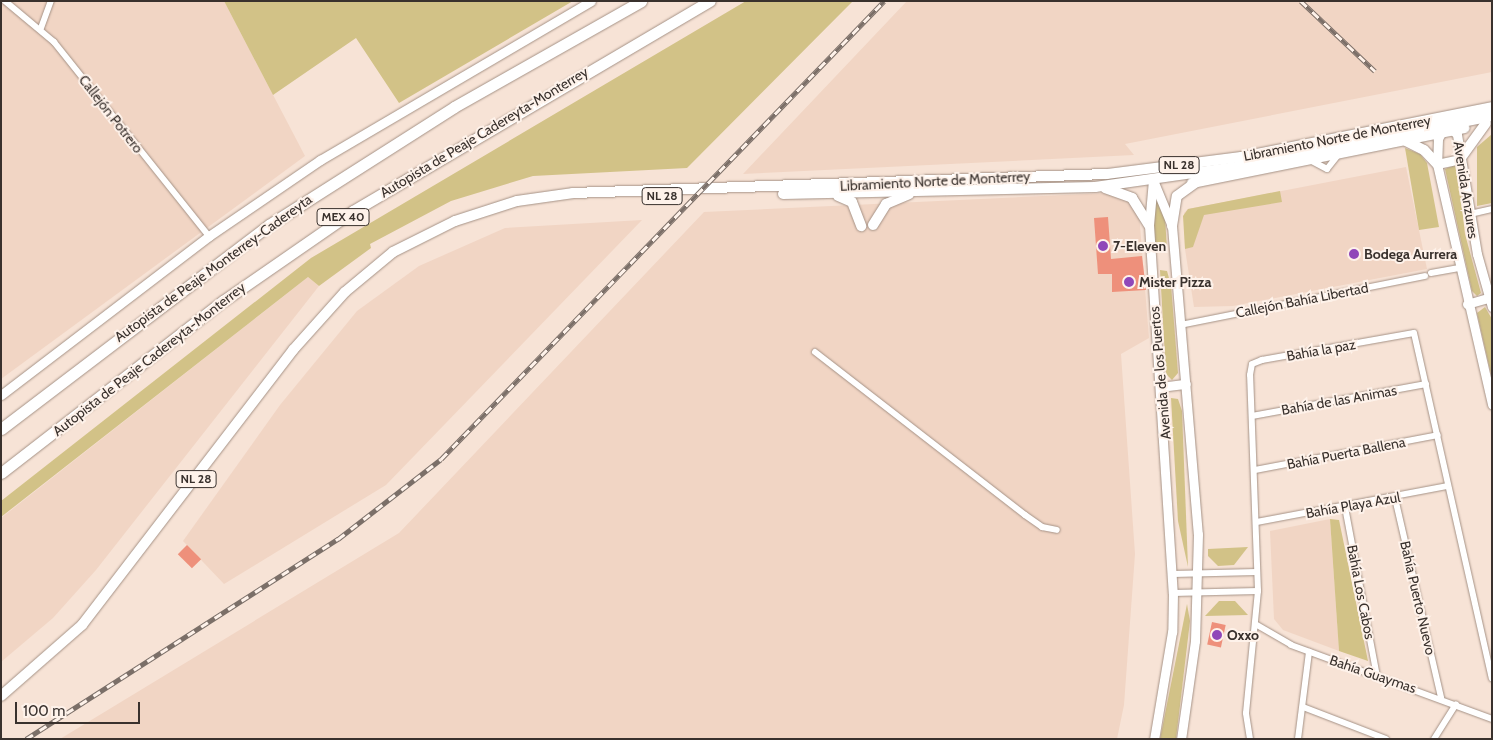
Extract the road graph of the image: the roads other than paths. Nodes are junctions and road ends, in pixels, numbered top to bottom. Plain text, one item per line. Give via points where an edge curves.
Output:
1 (5, 1) edge
2 (51, 1) edge
3 (591, 1) edge
4 (641, 1) edge
5 (710, 1) edge
6 (41, 28) junction
7 (1492, 109) edge
8 (1490, 120) edge
9 (1442, 129) junction
10 (1455, 130) junction
11 (1369, 132) junction
12 (1406, 141) junction
13 (1460, 159) junction
14 (1246, 162) junction
15 (1437, 164) junction
16 (1286, 166) junction
17 (1049, 175) junction
18 (1153, 180) junction
19 (1192, 183) junction
20 (1094, 187) junction
21 (915, 192) junction
22 (824, 194) junction
23 (1492, 209) edge
24 (1470, 214) junction
25 (874, 225) dead end
26 (1149, 225) junction
27 (861, 226) dead end
28 (1172, 226) junction
29 (209, 236) junction
30 (386, 258) junction
31 (1458, 268) junction
32 (1488, 298) junction
33 (1466, 304) junction
34 (1492, 307) edge
35 (1180, 325) junction
36 (815, 352) dead end
37 (1186, 384) junction
38 (1426, 384) junction
39 (1160, 387) junction
40 (1, 395) edge
41 (1492, 405) edge
42 (1252, 416) junction
43 (1, 429) edge
44 (1438, 435) junction
45 (1255, 470) junction
46 (1, 473) edge
47 (1448, 486) junction
48 (1394, 498) junction
49 (1345, 507) junction
50 (1257, 522) junction
51 (1056, 530) dead end
52 (1257, 572) junction
53 (1198, 573) junction
54 (1173, 574) junction
55 (1258, 591) junction
56 (1198, 592) junction
57 (1173, 593) junction
58 (1256, 626) junction
59 (1309, 652) junction
60 (1377, 676) junction
61 (1492, 678) edge
62 (1, 696) edge
63 (1441, 698) junction
64 (1456, 704) junction
65 (1303, 707) junction
66 (1492, 719) edge
67 (1154, 739) edge
68 (1181, 739) edge
69 (1250, 739) edge
70 (1298, 739) edge
71 (1386, 739) edge
72 (1434, 739) edge

1 - 6 street, Callejón Potrero
2 - 6 street
3 - 29 street via 344,145
4 - 43 highway, Autopista de Peaje Monterrey-Cadereyta / MEX 40 via 446,112 269,224
5 - 46 highway, Autopista de Peaje Cadereyta-Monterrey / MEX 40 via 498,122 332,225 216,306
6 - 29 street, Callejón Potrero
7 - 9 main road
7 - 11 main road, Libramiento Norte de Monterrey / NL 28
8 - 9 main road, Libramiento Norte de Monterrey / NL 28
8 - 10 main road
8 - 13 main road
9 - 10 main road
9 - 11 main road
9 - 12 main road
9 - 14 main road, Libramiento Norte de Monterrey / NL 28
9 - 15 street, Avenida Anzures
10 - 13 street, Avenida Anzures
11 - 14 main road, Libramiento Norte de Monterrey / NL 28
12 - 15 main road via 1424,150
12 - 16 main road
13 - 15 street
13 - 24 street, Avenida Anzures
14 - 16 main road
14 - 17 main road, Libramiento Norte de Monterrey / NL 28 via 1107,174
14 - 18 main road via 1163,174
14 - 19 main road
15 - 31 street, Avenida Anzures
16 - 19 main road
17 - 18 main road
17 - 30 main road, Libramiento Norte de Monterrey / NL 28 via 552,195 497,206 455,221
18 - 20 main road, Libramiento Norte de Monterrey / NL 28
18 - 26 street, Avenida de los Puertos
18 - 28 street, Avenida de los Puertos
19 - 28 main road via 1177,196
20 - 21 main road, Libramiento Norte de Monterrey / NL 28
20 - 26 main road via 1132,198
21 - 22 main road, Libramiento Norte de Monterrey / NL 28
21 - 25 main road via 886,204
22 - 27 main road via 852,202
22 - 30 main road, Libramiento Norte de Monterrey / NL 28 via 557,199 477,217
23 - 24 street
24 - 32 street, Avenida Anzures
26 - 39 street, Avenida de los Puertos
28 - 35 street, Avenida de los Puertos
29 - 40 street
30 - 62 main road, Libramiento Norte de Monterrey / NL 28 via 345,292 293,350 82,625
31 - 33 street, Avenida Anzures
31 - 35 street, Callejón Bahía Libertad
32 - 33 street
32 - 34 street, Avenida Anzures
33 - 41 street, Avenida Anzures
35 - 37 street, Avenida de los Puertos
36 - 51 street via 1025,515 1042,527
37 - 39 street
37 - 53 street, Avenida de los Puertos
38 - 42 street, Bahía de las Animas
38 - 42 street, Bahía la paz via 1414,333 1262,360 1252,364
38 - 44 street, Bahía la paz
39 - 54 street, Avenida de los Puertos
42 - 45 street, Bahía la paz
44 - 45 street, Bahía Puerta Ballena
44 - 47 street, Bahía la paz
45 - 50 street, Bahía la paz
47 - 48 street, Bahía Playa Azul
47 - 61 street, Bahía la paz
48 - 49 street, Bahía Playa Azul
48 - 63 street, Bahía Puerto Nuevo
49 - 50 street, Bahía Playa Azul
49 - 60 street, Bahía Los Cabos
50 - 52 street, Bahía la paz
52 - 53 street
52 - 55 street, Bahía la paz
53 - 54 street
53 - 56 street, Avenida de los Puertos
54 - 57 street, Avenida de los Puertos
55 - 56 street
55 - 58 street, Bahía la paz
56 - 57 street
56 - 68 street, Avenida de los Puertos
57 - 67 street, Avenida de los Puertos via 1172,632
58 - 59 street, Bahía Guaymas
58 - 69 street, Bahía la paz via 1246,713
59 - 60 street, Bahía Guaymas
59 - 65 street
60 - 63 street, Bahía Guaymas
63 - 64 street, Bahía Guaymas
64 - 66 street, Bahía Guaymas
64 - 72 street
65 - 70 street
65 - 71 street

